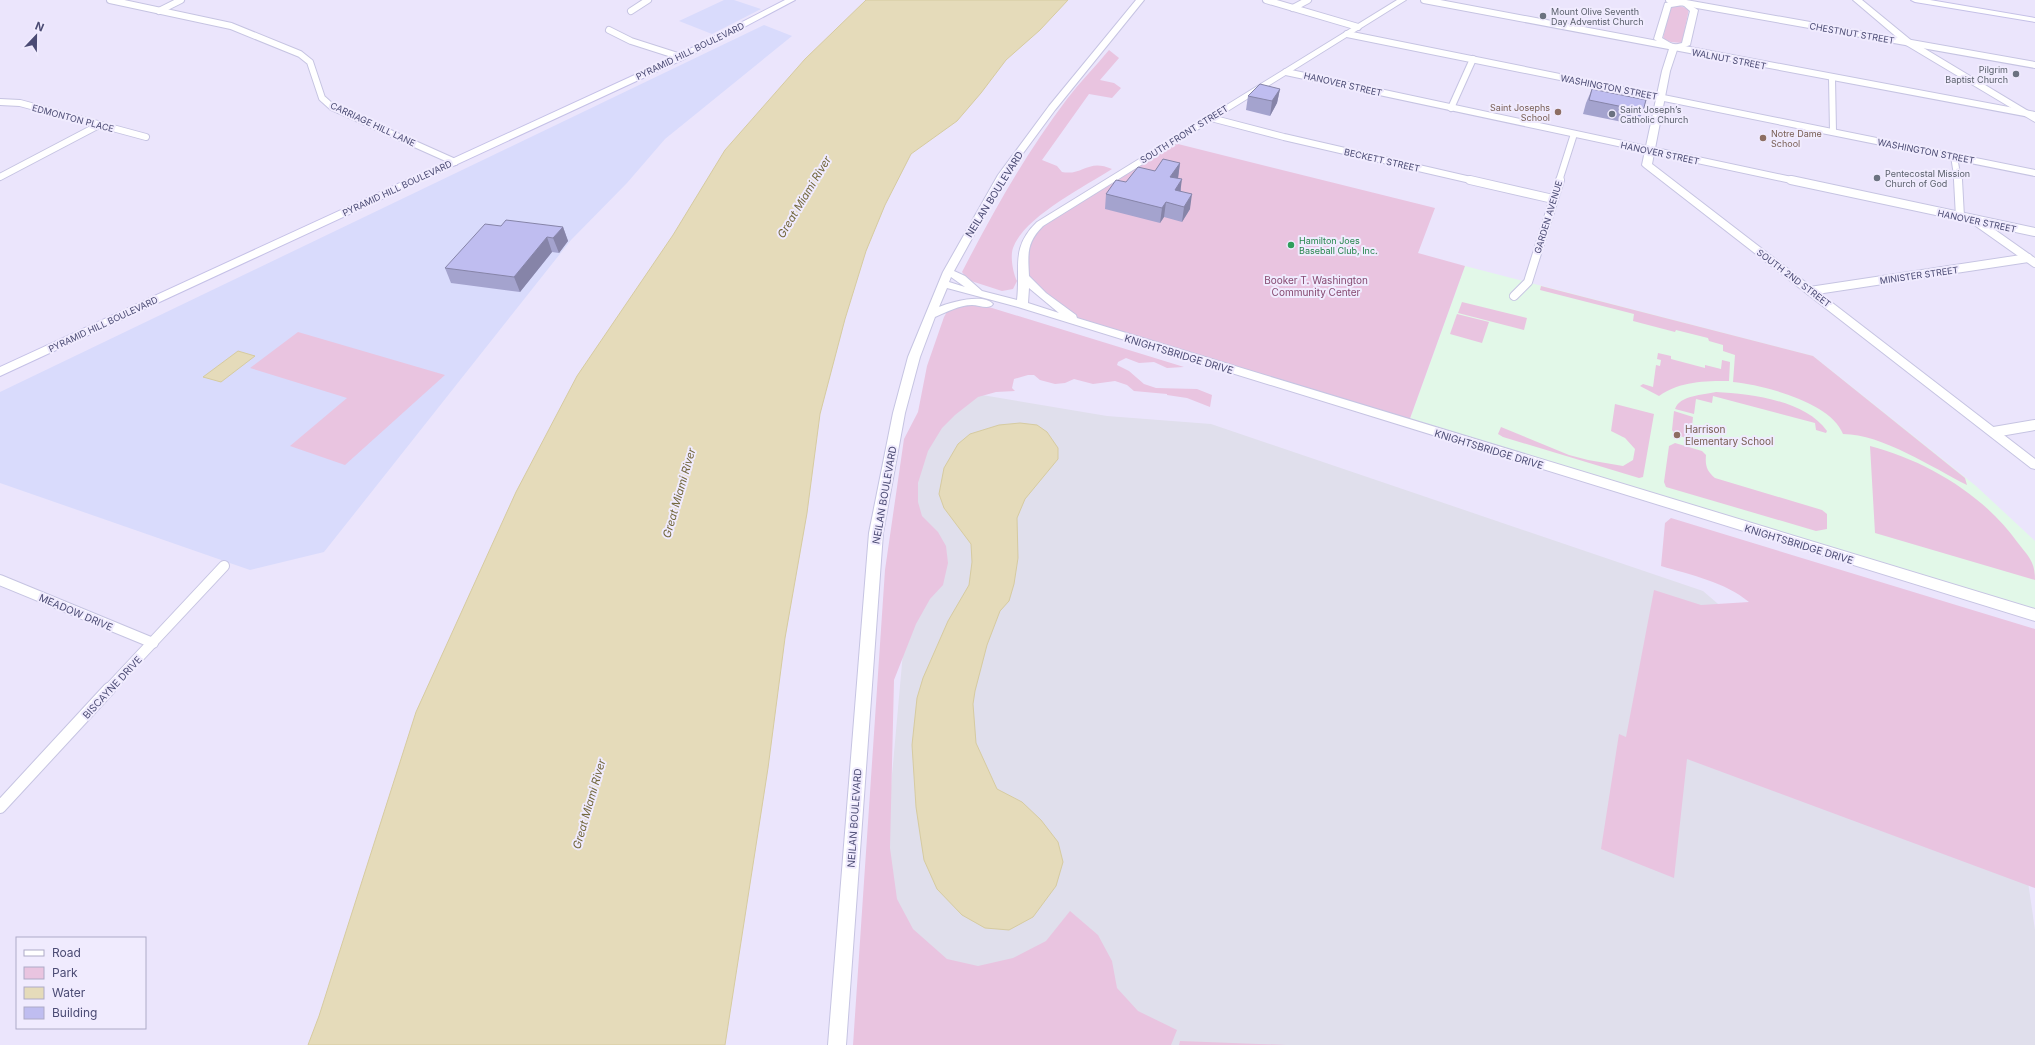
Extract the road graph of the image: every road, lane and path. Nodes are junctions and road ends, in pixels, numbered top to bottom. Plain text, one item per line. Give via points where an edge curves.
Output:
1 (110, 0) edge
2 (181, 0) edge
3 (648, 0) edge
4 (791, 0) edge
5 (1140, 0) edge
6 (1144, 0) edge
7 (1266, 0) edge
8 (1308, 0) edge
9 (1402, 0) edge
10 (1424, 0) edge
11 (1669, 0) edge
12 (1857, 0) edge
13 (1915, 0) edge
14 (1684, 1) edge
15 (1293, 8) junction
16 (159, 11) junction
17 (631, 11) dead end
18 (1132, 12) junction
19 (2035, 20) edge
20 (1358, 27) junction
21 (609, 30) dead end
22 (1347, 34) junction
23 (1909, 43) junction
24 (1673, 48) junction
25 (681, 57) junction
26 (1473, 59) junction
27 (2035, 65) edge
28 (1286, 72) junction
29 (1832, 78) junction
30 (1661, 97) junction
31 (0, 102) edge
32 (1451, 108) junction
33 (2026, 114) junction
34 (2035, 115) edge
35 (1211, 118) junction
36 (2035, 119) edge
37 (99, 125) junction
38 (1833, 132) junction
39 (1574, 134) junction
40 (146, 136) dead end
41 (1649, 150) junction
42 (1954, 156) junction
43 (455, 162) junction
44 (2035, 173) edge
45 (0, 177) edge
46 (1553, 199) junction
47 (1960, 217) junction
48 (1974, 220) junction
49 (2035, 232) edge
50 (2031, 260) edge
51 (948, 272) junction
52 (1024, 277) junction
53 (943, 284) junction
54 (1810, 291) junction
55 (979, 294) junction
56 (1514, 296) dead end
57 (1022, 305) junction
58 (931, 316) junction
59 (1084, 324) junction
60 (0, 372) edge
61 (2035, 425) edge
62 (1994, 432) junction
63 (2035, 465) edge
64 (224, 566) dead end
65 (0, 580) edge
66 (2035, 615) edge
67 (152, 643) junction
68 (0, 807) edge
69 (837, 1045) edge

1 - 16 street, CARRIAGE HILL LANE
2 - 16 street
3 - 17 street
4 - 25 main road, PYRAMID HILL BOULEVARD
5 - 18 street, NEILAN BOULEVARD
6 - 18 street, NEILAN BOULEVARD
7 - 15 street
8 - 15 street
9 - 20 street, SOUTH FRONT STREET
10 - 24 street, WALNUT STREET
11 - 14 street, CHESTNUT STREET
12 - 23 street
13 - 19 main road
14 - 23 street, CHESTNUT STREET
14 - 24 street via 1694,10 1691,26 1686,45
14 - 24 street via 1668,5 1658,39
15 - 20 street
16 - 43 street, CARRIAGE HILL LANE via 231,26 300,54 310,62 322,98 332,107
18 - 51 street, NEILAN BOULEVARD via 1021,149 986,203
20 - 22 street, SOUTH FRONT STREET
21 - 25 street via 615,31 628,41 664,49
22 - 26 street, WASHINGTON STREET
22 - 28 street, SOUTH FRONT STREET
23 - 27 street, CHESTNUT STREET
23 - 33 street
24 - 29 street, WALNUT STREET
24 - 30 street, SOUTH 2ND STREET
25 - 43 main road, PYRAMID HILL BOULEVARD
26 - 30 street, WASHINGTON STREET
26 - 32 street
28 - 32 street, HANOVER STREET
28 - 35 street, SOUTH FRONT STREET
29 - 33 street, WALNUT STREET
29 - 38 street
30 - 38 street, WASHINGTON STREET
30 - 41 street, SOUTH 2ND STREET
31 - 37 street, EDMONTON PLACE via 20,103
32 - 39 street, HANOVER STREET
33 - 34 street, WALNUT STREET
33 - 36 street
35 - 46 street, BECKETT STREET
35 - 52 street, SOUTH FRONT STREET via 1040,224 1030,233 1024,244
37 - 40 street, EDMONTON PLACE
37 - 45 street
38 - 42 street, WASHINGTON STREET
39 - 41 street, HANOVER STREET
39 - 46 street, GARDEN AVENUE
41 - 47 street, HANOVER STREET
41 - 54 street, SOUTH 2ND STREET via 1647,165
42 - 44 street, WASHINGTON STREET
42 - 47 street via 1959,185
43 - 60 main road, PYRAMID HILL BOULEVARD
46 - 56 street, GARDEN AVENUE via 1528,282
47 - 48 street, HANOVER STREET
48 - 49 street, HANOVER STREET
48 - 50 street
50 - 54 street, MINISTER STREET
51 - 53 street, NEILAN BOULEVARD
51 - 55 street via 961,278
52 - 57 street, SOUTH FRONT STREET
52 - 59 street via 1042,295
53 - 55 street, KNIGHTSBRIDGE DRIVE
53 - 58 street, NEILAN BOULEVARD
54 - 62 street, SOUTH 2ND STREET
55 - 57 street, KNIGHTSBRIDGE DRIVE
57 - 58 street via 997,305 973,301 950,306
57 - 59 street, KNIGHTSBRIDGE DRIVE
58 - 69 street, NEILAN BOULEVARD via 914,356 898,413 876,532
59 - 66 street, KNIGHTSBRIDGE DRIVE
61 - 62 street
62 - 63 street, SOUTH 2ND STREET
64 - 67 street, BISCAYNE DRIVE
65 - 67 street, MEADOW DRIVE
67 - 68 street, BISCAYNE DRIVE

